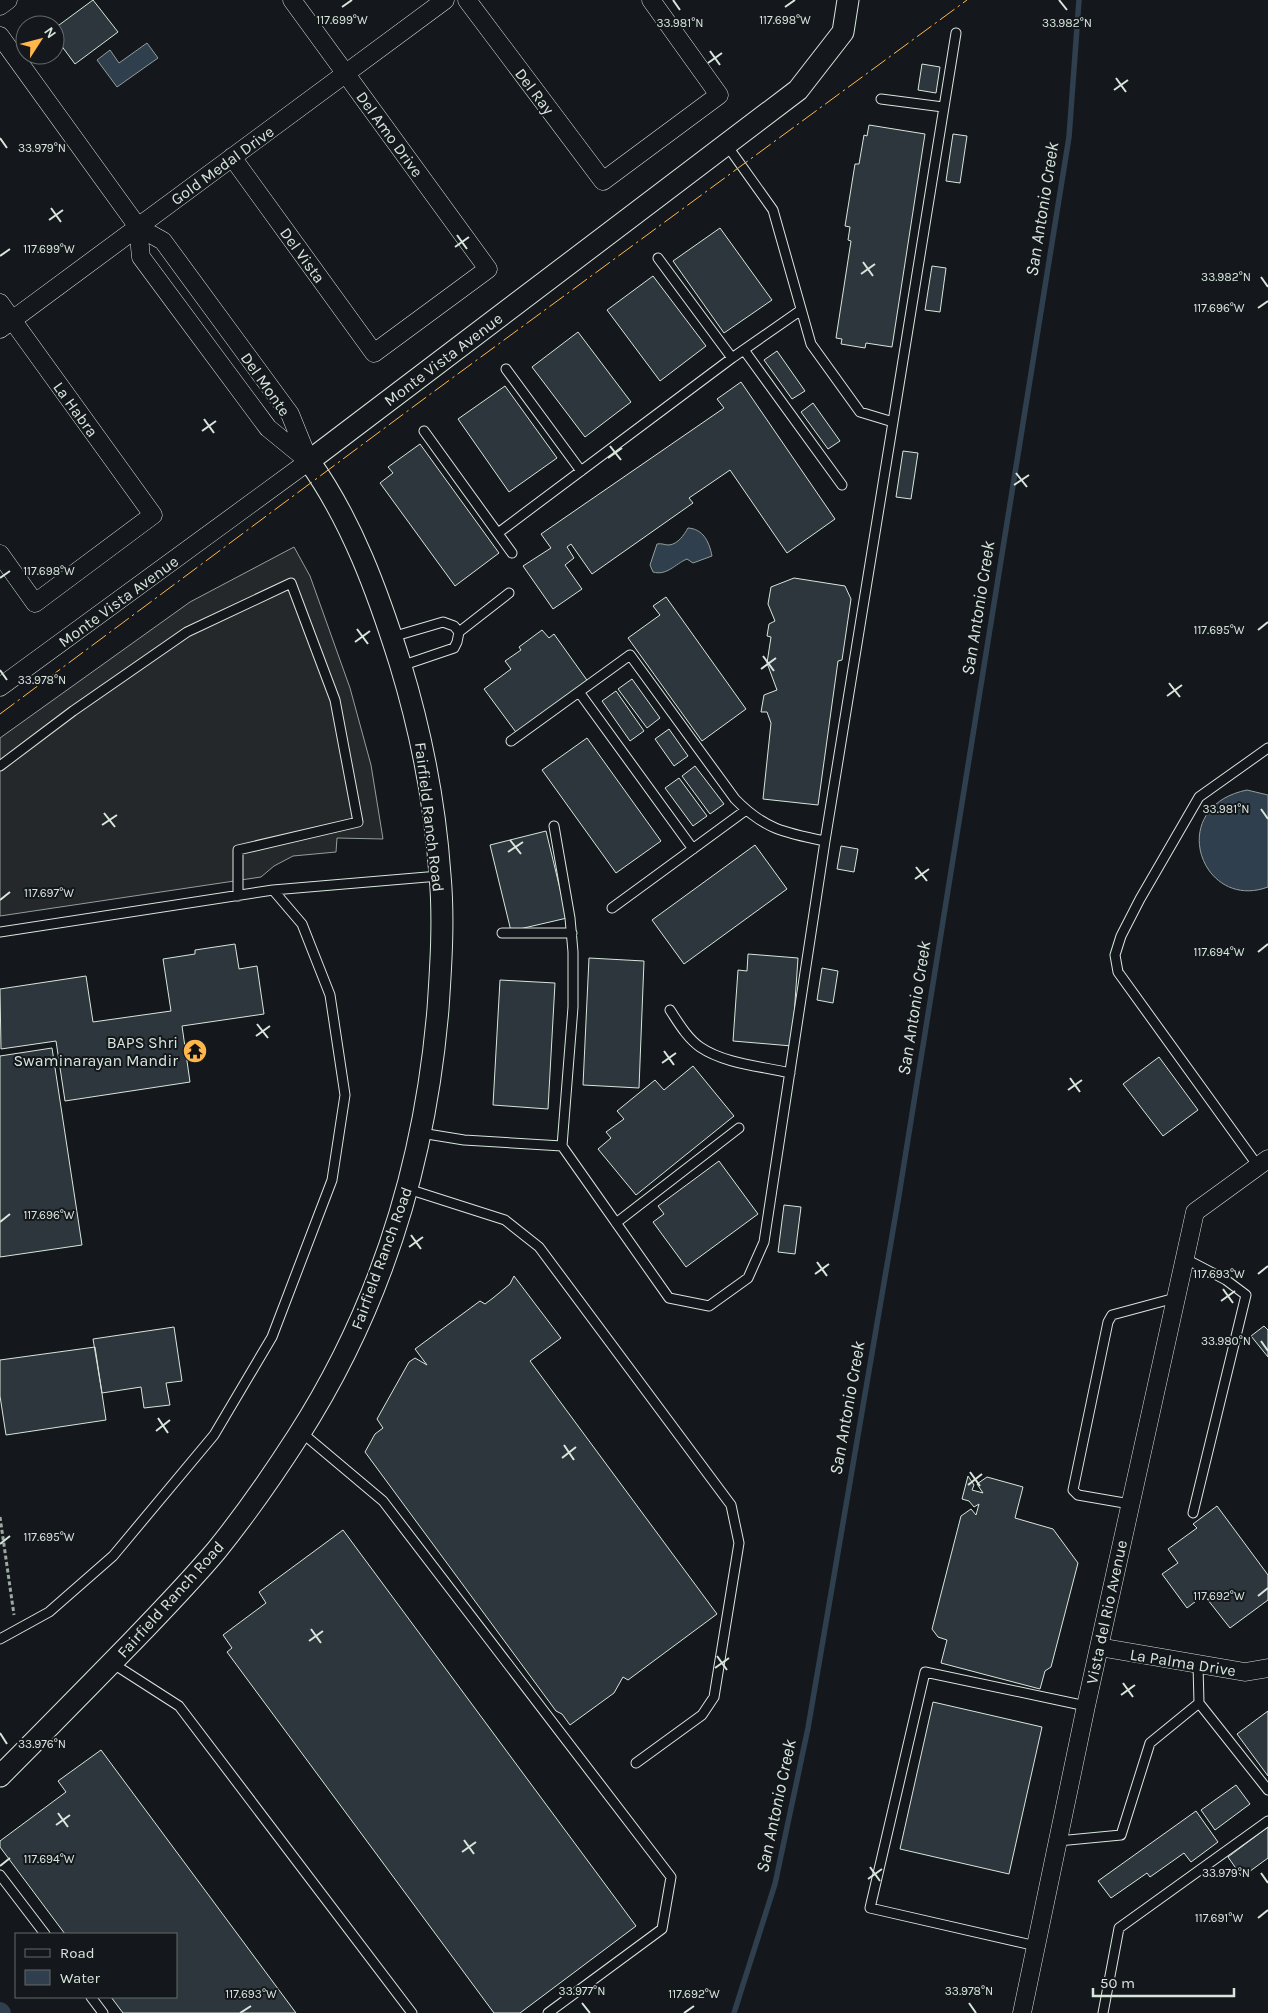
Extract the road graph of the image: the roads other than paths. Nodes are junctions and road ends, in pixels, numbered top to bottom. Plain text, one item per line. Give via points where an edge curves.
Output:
1 (8, 0) edge
2 (292, 0) edge
3 (445, 0) edge
4 (467, 0) edge
5 (651, 0) edge
6 (848, 0) edge
7 (0, 6) edge
8 (956, 33) dead end
9 (0, 36) edge
10 (346, 74) junction
11 (881, 99) dead end
12 (944, 108) junction
13 (726, 144) junction
14 (232, 158) junction
15 (138, 226) junction
16 (658, 258) dead end
17 (0, 302) edge
18 (800, 310) junction
19 (6, 325) edge
20 (744, 350) junction
21 (374, 353) joint
22 (732, 358) junction
23 (506, 369) dead end
24 (893, 422) junction
25 (424, 431) dead end
26 (309, 461) junction
27 (581, 471) junction
28 (842, 485) dead end
29 (498, 533) junction
30 (512, 553) dead end
31 (0, 554) edge
32 (508, 594) dead end
33 (458, 632) junction
34 (392, 637) junction
35 (400, 666) junction
36 (0, 687) edge
37 (579, 692) junction
38 (511, 741) dead end
39 (1268, 748) edge
40 (0, 766) edge
41 (746, 810) junction
42 (554, 826) dead end
43 (825, 841) junction
44 (693, 849) junction
45 (440, 876) junction
46 (273, 890) junction
47 (238, 896) junction
48 (612, 908) dead end
49 (0, 932) edge
50 (502, 933) dead end
51 (572, 933) junction
52 (670, 1010) dead end
53 (790, 1073) junction
54 (738, 1128) dead end
55 (422, 1133) junction
56 (562, 1146) junction
57 (1263, 1162) edge
58 (408, 1189) junction
59 (616, 1223) junction
60 (1184, 1258) junction
61 (1175, 1298) junction
62 (301, 1432) junction
63 (1130, 1504) junction
64 (1193, 1513) dead end
65 (0, 1639) edge
66 (1099, 1647) junction
67 (112, 1663) junction
68 (1198, 1665) junction
69 (1268, 1668) edge
70 (1199, 1704) junction
71 (1086, 1706) junction
72 (636, 1763) dead end
73 (0, 1776) edge
74 (1268, 1790) edge
75 (1268, 1821) edge
76 (1058, 1841) junction
77 (0, 1875) edge
78 (44, 1933) edge
79 (1036, 1946) junction
80 (92, 1998) edge
81 (103, 2013) edge
82 (412, 2013) edge
83 (548, 2013) edge
84 (1022, 2013) edge
85 (1103, 2013) edge

1 - 7 street
2 - 10 street, Del Amo Drive
3 - 10 street, Gold Medal Drive
4 - 5 street, Del Ray via 603,181 719,95
6 - 13 street, Monte Vista Avenue via 843,32 798,90
8 - 12 lane
9 - 15 street, Del Monte
10 - 14 street, Gold Medal Drive
10 - 21 street, Del Amo Drive via 488,269
11 - 12 lane
12 - 24 lane
13 - 18 lane via 773,210
13 - 26 street, Monte Vista Avenue
14 - 15 street, Gold Medal Drive
14 - 21 street, Del Vista
15 - 19 street, Gold Medal Drive
15 - 26 street, Del Monte via 163,241 290,414
15 - 26 street, Del Monte via 141,257 268,428
16 - 22 lane
17 - 19 street, La Habra
18 - 20 lane
18 - 24 lane via 811,344 860,412
19 - 31 street, La Habra via 153,515 35,603
20 - 22 lane
20 - 28 lane
22 - 27 lane
23 - 27 lane
24 - 43 lane
25 - 29 lane
26 - 34 street, Fairfield Ranch Road via 341,512
26 - 36 street, Monte Vista Avenue
27 - 29 lane
29 - 30 lane
32 - 33 lane
33 - 34 lane via 454,626 443,622
33 - 35 lane via 454,648
34 - 35 street, Fairfield Ranch Road
35 - 45 street, Fairfield Ranch Road via 415,714 427,772
37 - 38 lane
37 - 41 lane via 630,655
37 - 44 lane
39 - 57 lane via 1199,797 1140,899 1115,955 1118,972
40 - 47 lane via 72,711 187,632 291,583 335,700 358,822 238,850
41 - 43 lane via 772,828
41 - 44 lane
42 - 51 lane
43 - 53 lane
44 - 48 lane
45 - 46 lane
45 - 55 street, Fairfield Ranch Road via 441,968
46 - 47 lane
46 - 65 lane via 302,924 330,994 345,1095 332,1180 272,1337 214,1435 113,1556 49,1612
47 - 49 lane
50 - 51 lane
51 - 56 lane via 572,1007
52 - 53 lane via 699,1046 723,1057
53 - 59 lane via 764,1242 748,1278 709,1306 669,1298
54 - 59 lane
55 - 56 lane via 464,1140
55 - 58 street, Fairfield Ranch Road
56 - 59 lane
57 - 60 street, Vista del Rio Avenue via 1195,1212
58 - 62 street, Fairfield Ranch Road via 356,1330
58 - 72 lane via 505,1220 539,1247 731,1505 740,1543 714,1697 702,1715
60 - 61 street, Vista del Rio Avenue
60 - 64 lane via 1226,1280 1246,1296
61 - 63 street, Vista del Rio Avenue
61 - 63 lane via 1112,1316 1108,1322 1074,1490 1078,1495
62 - 67 street, Fairfield Ranch Road via 217,1550
62 - 83 lane via 383,1501 671,1878 662,1929
63 - 66 street, Vista del Rio Avenue
66 - 68 street, La Palma Drive
66 - 71 street, Vista del Rio Avenue
67 - 73 street, Fairfield Ranch Road
67 - 82 lane via 179,1706
68 - 69 street, La Palma Drive via 1245,1672
68 - 70 lane
70 - 74 lane
70 - 76 lane via 1150,1743 1121,1835
71 - 76 street, Vista del Rio Avenue
71 - 79 lane via 924,1672 870,1908
75 - 85 lane via 1119,1928
76 - 79 street, Vista del Rio Avenue
77 - 78 lane
79 - 84 street, Vista del Rio Avenue
80 - 81 lane

